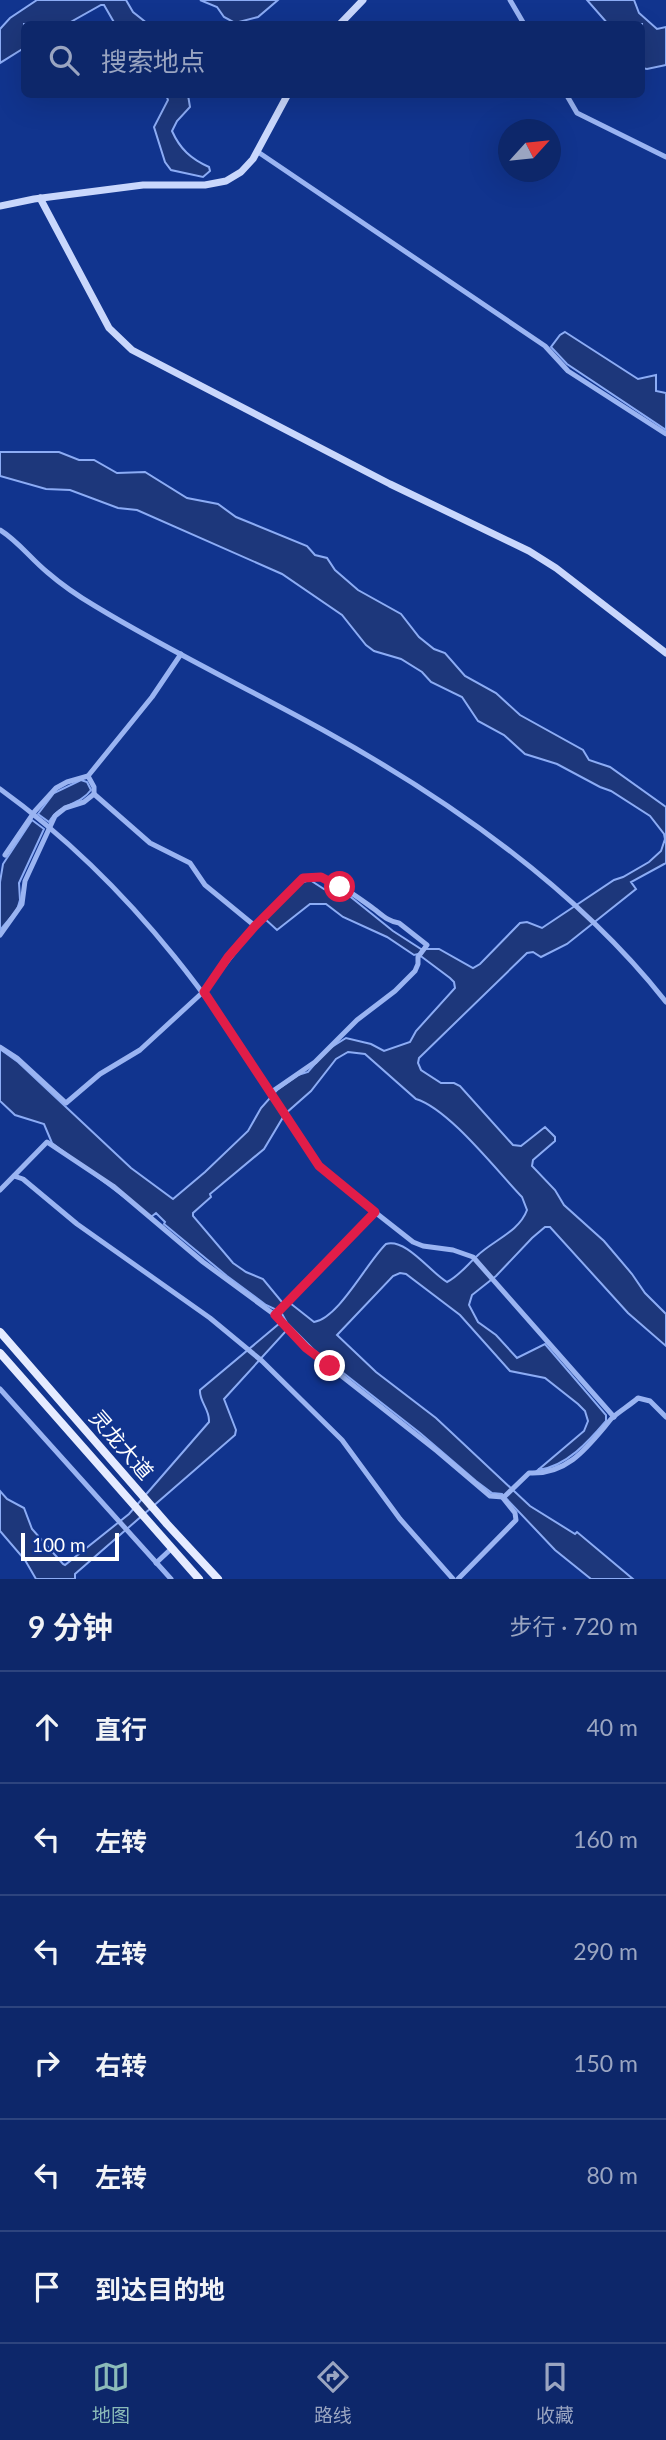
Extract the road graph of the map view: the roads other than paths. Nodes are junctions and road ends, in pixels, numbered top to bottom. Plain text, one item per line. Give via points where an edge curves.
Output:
1 (363, 0) edge
2 (510, 0) edge
3 (343, 21) edge
4 (522, 21) edge
5 (286, 98) edge
6 (568, 98) edge
7 (258, 152) junction
8 (666, 157) edge
9 (40, 198) junction
10 (0, 206) edge
11 (666, 434) edge
12 (0, 530) edge
13 (666, 641) edge
14 (663, 651) edge
15 (181, 654) junction
16 (88, 776) junction
17 (0, 789) edge
18 (94, 794) junction
19 (33, 814) junction
20 (50, 827) junction
21 (5, 855) dead end
22 (255, 926) junction
23 (0, 935) edge
24 (204, 992) junction
25 (666, 1002) edge
26 (0, 1046) edge
27 (271, 1093) junction
28 (14, 1176) junction
29 (0, 1190) edge
30 (375, 1212) junction
31 (277, 1313) junction
32 (0, 1332) edge
33 (0, 1353) edge
34 (0, 1390) edge
35 (614, 1416) junction
36 (666, 1417) edge
37 (503, 1497) junction
38 (172, 1549) junction
39 (156, 1563) junction
40 (171, 1579) edge
41 (199, 1579) edge
42 (218, 1579) edge
43 (455, 1579) edge

1 - 3 street
2 - 4 street
5 - 7 street
6 - 8 street via 577,113
7 - 9 street via 241,172 219,183 143,185
7 - 11 street via 545,346 568,371
9 - 10 street
9 - 14 street via 109,328 132,351 529,551
12 - 15 street via 81,597
13 - 14 street
15 - 16 street
15 - 25 street via 409,781 537,873 599,928
16 - 18 street
16 - 19 street via 59,786
17 - 19 street
18 - 20 street via 60,810
18 - 22 street via 150,843 186,859 205,885
19 - 20 street
19 - 21 street
20 - 23 street via 25,881 22,904
20 - 24 street via 135,909
22 - 24 street
22 - 27 street via 303,878 317,876 399,923 427,945 415,971 395,991 357,1020 315,1062
24 - 26 street via 140,1050 100,1074 66,1103
24 - 27 street
27 - 30 street via 319,1166
28 - 29 street
28 - 31 street via 47,1142 113,1186 203,1262
28 - 43 street via 210,1318 262,1362 342,1440 400,1519
30 - 31 street
30 - 35 street via 418,1244 473,1257
31 - 37 street via 306,1348 490,1496
32 - 42 main road, 灵龙大道
33 - 38 main road, 灵龙大道
34 - 39 street
35 - 36 street via 641,1398
35 - 37 street via 580,1454 544,1474 529,1473
37 - 43 street via 516,1520
38 - 39 street
38 - 41 main road, 灵龙大道
39 - 40 street

